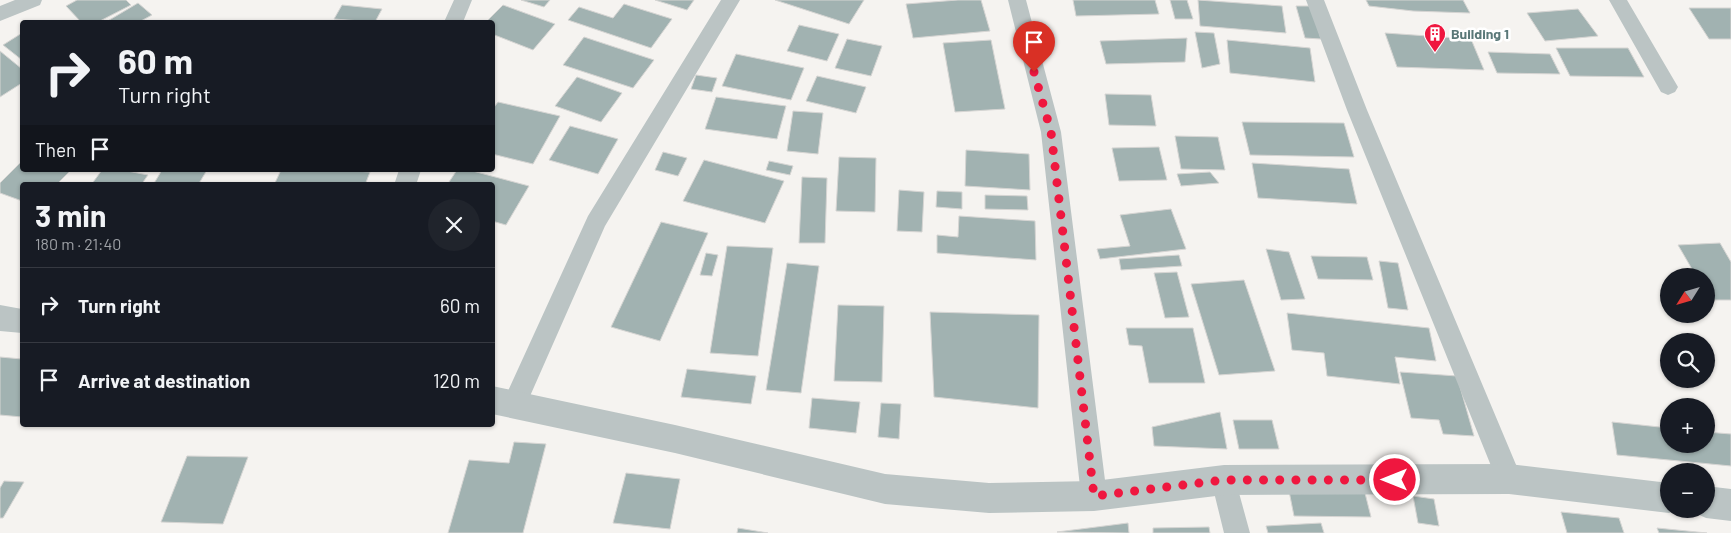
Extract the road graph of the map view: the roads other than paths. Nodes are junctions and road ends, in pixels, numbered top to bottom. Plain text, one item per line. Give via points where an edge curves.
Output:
1 (33, 0) edge
2 (463, 0) edge
3 (731, 0) edge
4 (1017, 0) edge
5 (1315, 0) edge
6 (1618, 0) edge
7 (0, 14) edge
8 (455, 20) edge
9 (1668, 87) dead end
10 (0, 318) edge
11 (20, 320) edge
12 (503, 402) edge
13 (1224, 480) junction
14 (1509, 480) junction
15 (1094, 496) junction
16 (1660, 497) edge
17 (1715, 503) edge
18 (1731, 505) edge
19 (1238, 533) edge

1 - 7 street
2 - 8 street
3 - 12 street via 596,222
4 - 15 street via 1051,132
5 - 14 street
6 - 9 street
10 - 11 street
12 - 15 street via 675,439 885,490 989,498
13 - 14 street
13 - 15 street
13 - 19 street
14 - 16 street
17 - 18 street

